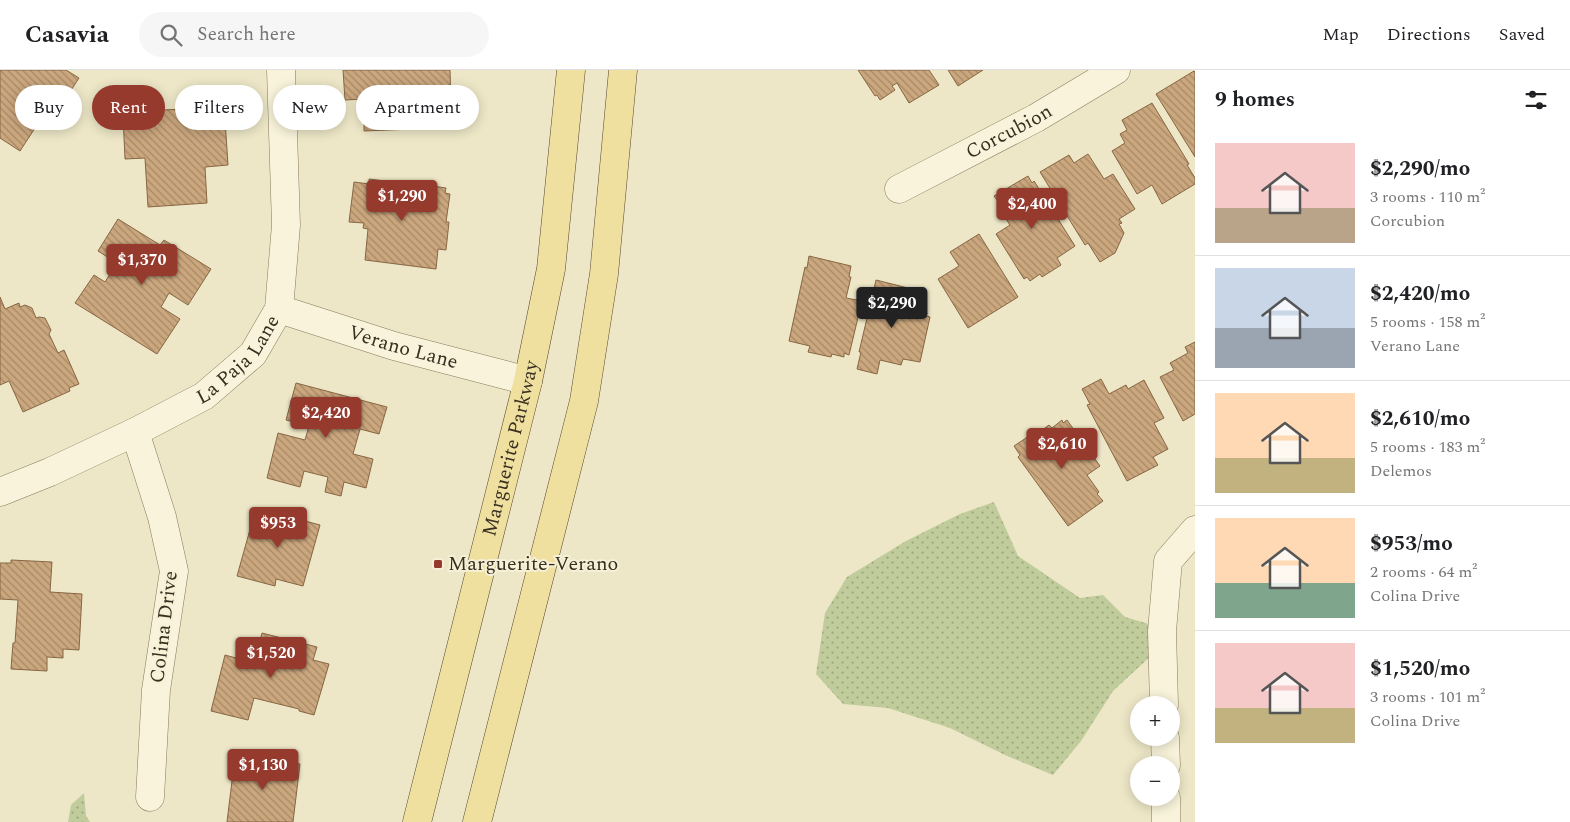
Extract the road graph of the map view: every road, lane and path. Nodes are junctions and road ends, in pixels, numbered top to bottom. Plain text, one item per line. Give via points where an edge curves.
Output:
1 (281, 70) edge
2 (571, 70) edge
3 (622, 70) edge
4 (1116, 70) edge
5 (898, 189) dead end
6 (278, 309) junction
7 (528, 381) junction
8 (135, 432) junction
9 (0, 492) edge
10 (1195, 530) edge
11 (1164, 696) edge
12 (150, 798) dead end
13 (1166, 806) edge
14 (417, 822) edge
15 (477, 822) edge
16 (1166, 822) edge

1 - 6 street, La Paja Lane via 286,225
2 - 7 main road, Marguerite Parkway via 552,269
3 - 15 main road via 604,274 584,401
4 - 5 street, Corcubion via 1036,118
6 - 7 street, Verano Lane via 394,346
6 - 8 street, La Paja Lane via 253,354 204,396
7 - 14 main road, Marguerite Parkway
8 - 9 street, La Paja Lane
8 - 12 street, Colina Drive via 162,517 174,571 156,690
10 - 11 street via 1168,561 1162,630
13 - 16 street

